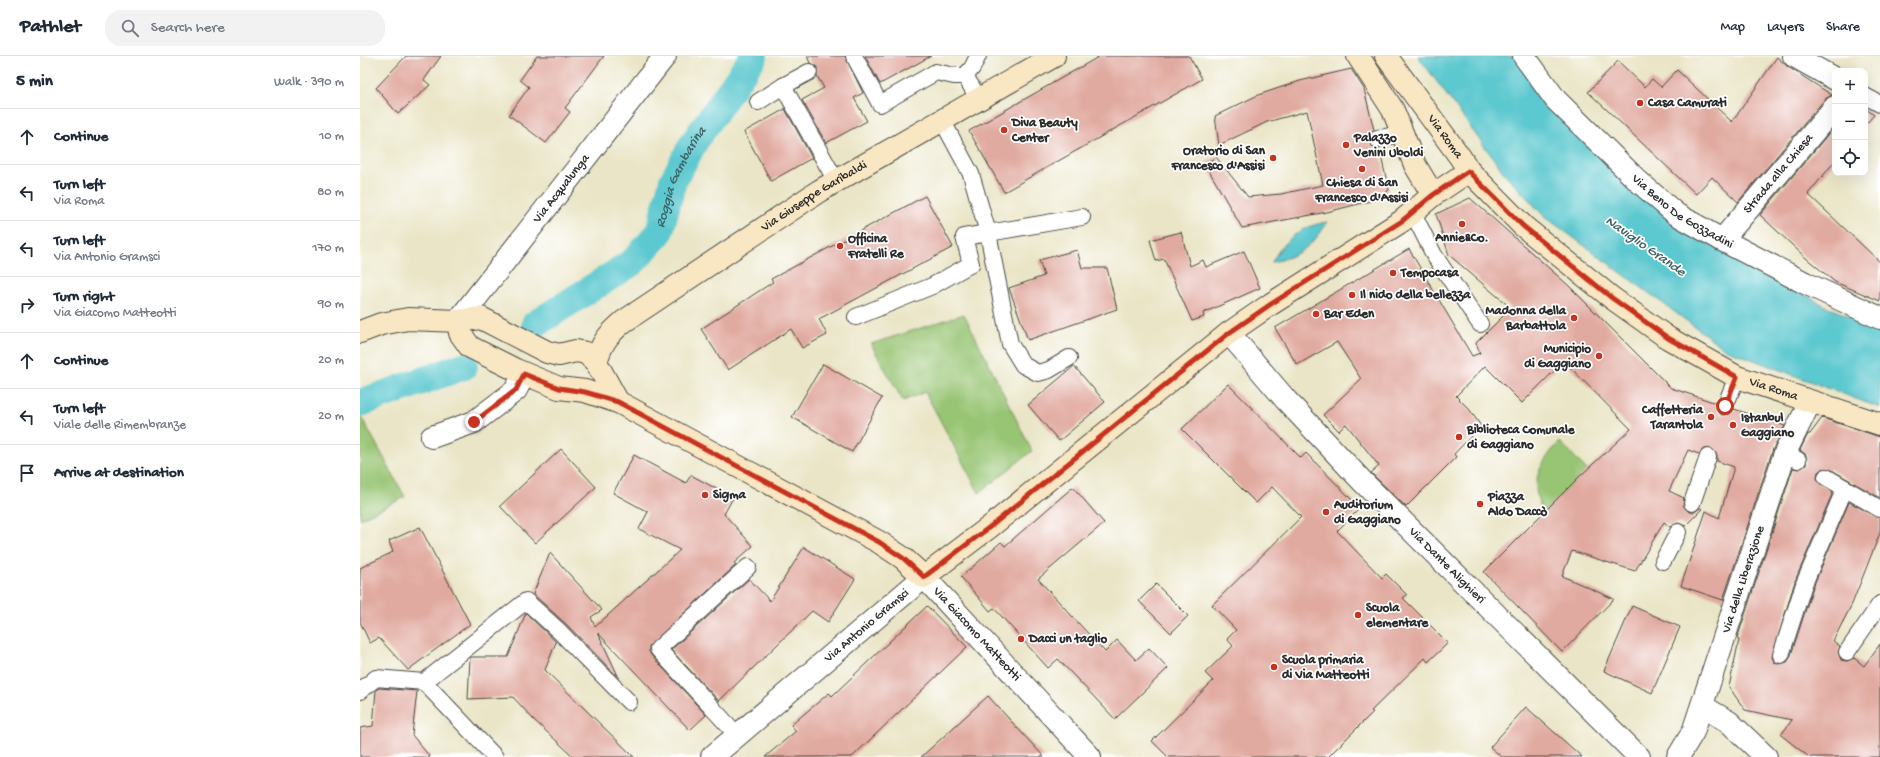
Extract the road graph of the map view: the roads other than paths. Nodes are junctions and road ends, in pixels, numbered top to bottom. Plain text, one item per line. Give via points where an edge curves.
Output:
1 (666, 56) edge
2 (854, 56) edge
3 (978, 56) edge
4 (1054, 56) edge
5 (1358, 56) edge
6 (1386, 56) edge
7 (1794, 56) edge
8 (1534, 60) edge
9 (809, 72) dead end
10 (965, 76) junction
11 (1832, 77) edge
12 (783, 86) junction
13 (979, 99) junction
14 (758, 102) dead end
15 (1832, 111) edge
16 (942, 120) junction
17 (1403, 133) junction
18 (1377, 139) dead end
19 (1468, 171) junction
20 (836, 181) junction
21 (1433, 195) junction
22 (1413, 213) junction
23 (1082, 217) dead end
24 (983, 233) junction
25 (1722, 240) junction
26 (856, 317) dead end
27 (1880, 318) edge
28 (458, 321) junction
29 (1480, 324) dead end
30 (360, 332) edge
31 (1229, 333) junction
32 (1069, 358) dead end
33 (599, 366) junction
34 (524, 374) junction
35 (1737, 377) junction
36 (585, 392) junction
37 (618, 402) junction
38 (1810, 402) junction
39 (1725, 406) dead end
40 (1880, 424) edge
41 (432, 436) dead end
42 (1708, 457) dead end
43 (1826, 477) dead end
44 (1845, 488) junction
45 (1692, 503) dead end
46 (1880, 509) edge
47 (1678, 532) dead end
48 (1663, 562) dead end
49 (748, 567) dead end
50 (924, 577) junction
51 (1880, 604) edge
52 (1847, 652) dead end
53 (1781, 655) dead end
54 (424, 682) junction
55 (360, 691) edge
56 (629, 702) dead end
57 (1702, 706) junction
58 (738, 736) junction
59 (1079, 753) edge
60 (495, 757) edge
61 (712, 757) edge
62 (1639, 757) edge
63 (1678, 757) edge
64 (1766, 757) edge

1 - 28 street, Via Acqualunga
2 - 10 lane via 880,104 936,72
3 - 10 lane
4 - 13 street, Via Giuseppe Garibaldi
5 - 17 street via 1393,110
6 - 19 street, Via Roma
7 - 11 street
8 - 25 street, Via Beno De Gozzadini via 1556,100 1638,181 1676,214
9 - 12 lane
10 - 13 lane
12 - 14 lane
12 - 20 lane
13 - 16 street, Via Giuseppe Garibaldi
15 - 25 street, Strada alla Chiesa
16 - 20 street, Via Giuseppe Garibaldi
16 - 24 lane via 971,174
17 - 18 lane
17 - 21 street via 1415,165
19 - 21 street, Via Antonio Gramsci
19 - 35 street, Via Roma via 1523,226 1612,298 1668,338
20 - 33 street, Via Giuseppe Garibaldi via 623,322 600,347
21 - 22 street, Via Antonio Gramsci
22 - 29 lane via 1434,255
22 - 31 street, Via Antonio Gramsci
23 - 24 lane
24 - 26 lane via 964,237 971,264 932,286
24 - 32 lane via 993,254 1010,344 1023,365 1038,373 1049,370
25 - 27 street, Via Beno De Gozzadini via 1804,283
28 - 30 street via 408,319 381,324
28 - 33 street via 481,318 547,352 559,355 576,351 586,353
28 - 34 street, Via Giacomo Matteotti via 460,333 470,347
31 - 50 street, Via Antonio Gramsci via 991,526
31 - 62 street, Via Dante Alighieri via 1286,400 1362,481
33 - 36 street, Via Giuseppe Garibaldi via 601,377 596,387
33 - 37 street
34 - 36 street, Via Giacomo Matteotti via 559,388
34 - 41 street via 516,390 474,422
35 - 38 street, Via Roma
35 - 39 lane
36 - 37 street, Via Giacomo Matteotti
37 - 50 street, Via Giacomo Matteotti via 879,542 903,558
38 - 40 street, Via Roma
38 - 57 street, Via della Liberazione
42 - 45 lane
43 - 44 lane
44 - 46 lane
44 - 53 lane via 1804,584
47 - 48 lane
49 - 58 lane via 658,649
50 - 58 street, Via Antonio Gramsci
50 - 59 street, Via Giacomo Matteotti
51 - 52 lane
54 - 55 lane via 376,678
54 - 56 lane via 526,601 559,630
54 - 60 lane
57 - 63 street, Via della Liberazione via 1693,732
57 - 64 street via 1729,722
58 - 61 street, Via Antonio Gramsci

